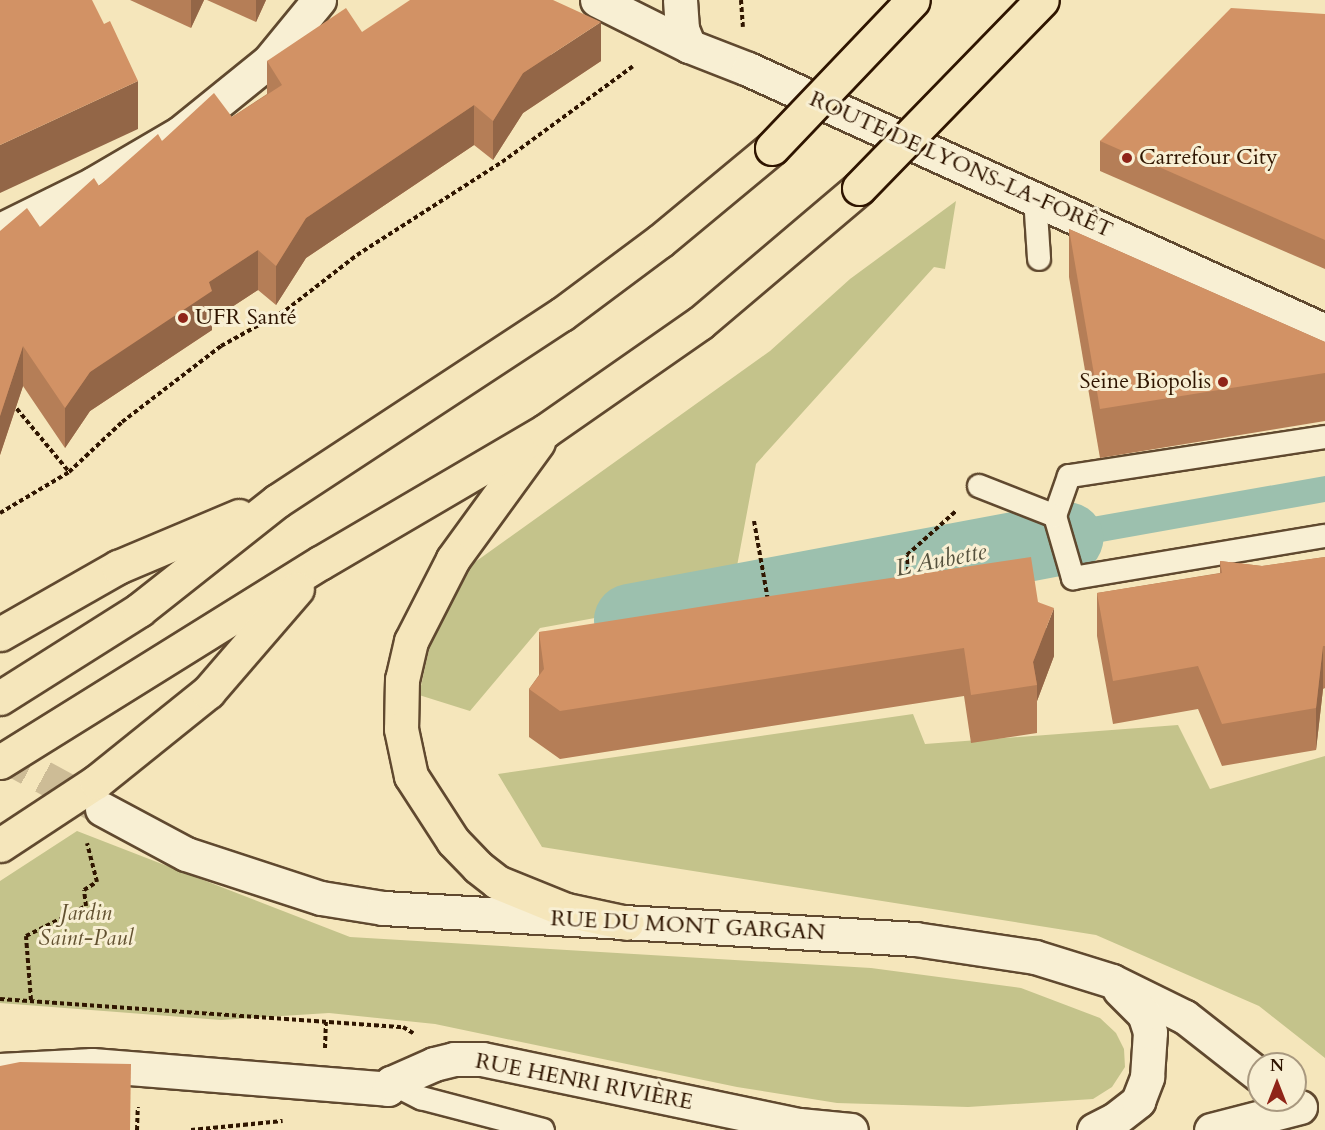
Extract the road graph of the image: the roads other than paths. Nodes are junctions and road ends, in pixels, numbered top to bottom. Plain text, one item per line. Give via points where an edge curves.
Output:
1 (319, 0) edge
2 (597, 0) edge
3 (680, 0) edge
4 (913, 0) edge
5 (1042, 0) edge
6 (689, 46) junction
7 (1035, 198) junction
8 (0, 230) edge
9 (1039, 259) dead end
10 (1325, 331) edge
11 (545, 431) junction
12 (1325, 436) edge
13 (979, 486) dead end
14 (277, 501) junction
15 (1055, 516) junction
16 (1325, 536) edge
17 (320, 563) junction
18 (0, 634) edge
19 (0, 698) edge
20 (0, 762) edge
21 (110, 813) tunnel mouth
22 (0, 845) edge
23 (627, 923) junction
24 (1112, 981) junction
25 (1247, 1066) edge
26 (0, 1070) edge
27 (391, 1083) junction
28 (1289, 1112) edge
29 (543, 1130) edge
30 (851, 1130) edge
31 (1094, 1130) edge
32 (1211, 1130) edge

1 - 8 street via 269,61 180,134 93,184
2 - 6 street, ROUTE DE LYONS-LA-FORÊT
3 - 6 street via 682,29
4 - 14 highway, bridge via 771,148 660,241 562,314
5 - 11 highway, bridge via 859,188 700,323
6 - 7 street, ROUTE DE LYONS-LA-FORÊT
7 - 9 lane
7 - 10 street, ROUTE DE LYONS-LA-FORÊT
11 - 17 highway
11 - 23 highway via 478,521 433,596 406,660 401,729 411,776 453,842 478,867 497,882 566,910
12 - 15 lane via 1069,476
13 - 15 lane
14 - 18 highway via 118,567
14 - 19 highway via 139,610
15 - 16 lane via 1073,578
17 - 20 highway
17 - 22 highway via 208,692 96,782
21 - 23 street, RUE DU MONT GARGAN via 186,854 321,898 383,908
23 - 24 street, RUE DU MONT GARGAN via 915,939 1035,957
24 - 25 street, RUE DU MONT GARGAN via 1185,1017
24 - 31 street via 1144,1014 1150,1032 1147,1077 1138,1101
26 - 27 street, RUE HENRI RIVIÈRE via 92,1065 388,1089
27 - 29 lane via 421,1098
27 - 30 street, RUE HENRI RIVIÈRE via 454,1059 482,1059 799,1125
28 - 32 street

